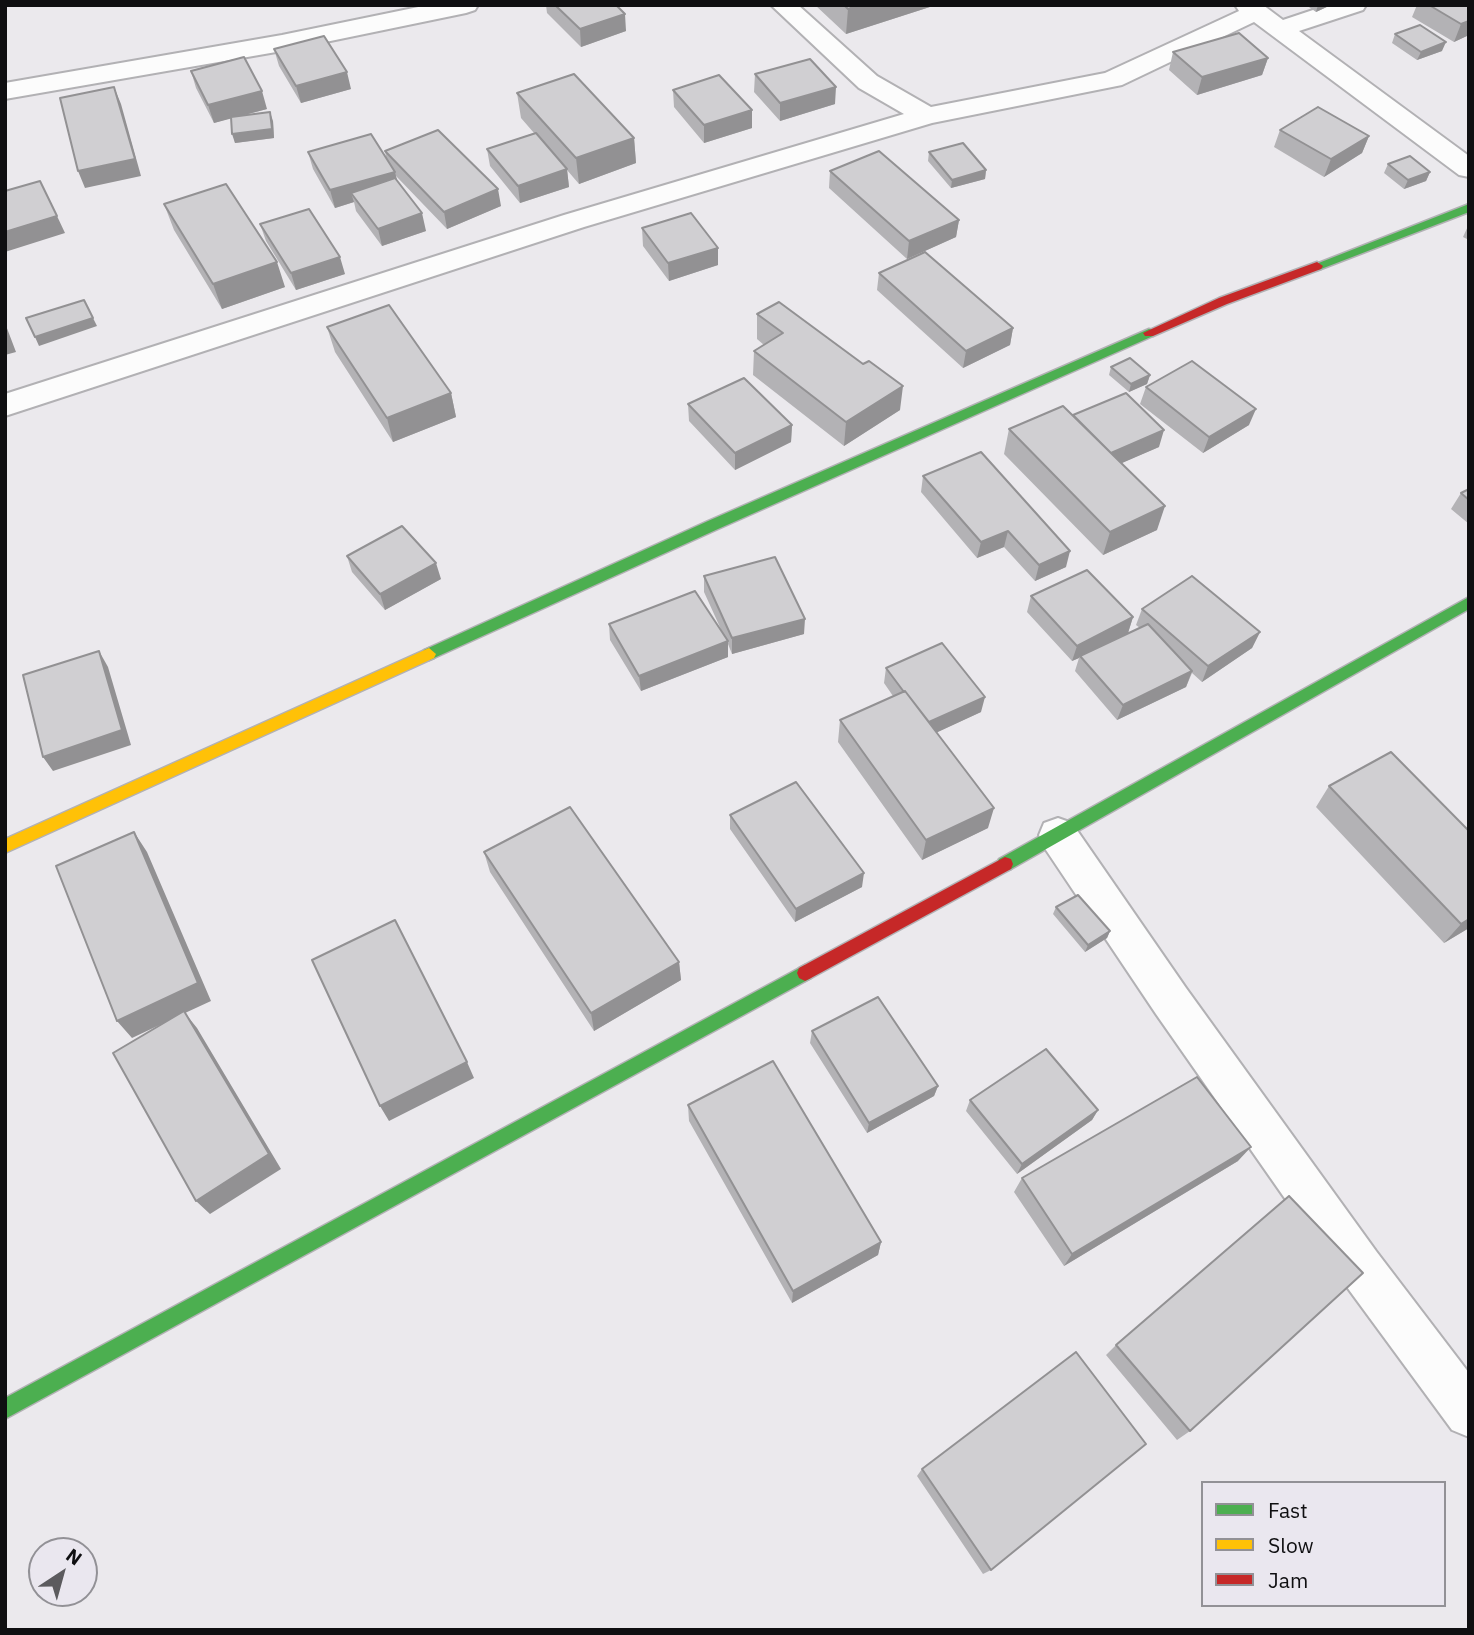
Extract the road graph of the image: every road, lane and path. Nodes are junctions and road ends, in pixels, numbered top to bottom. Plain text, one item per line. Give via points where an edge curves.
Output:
1 (466, 5) edge
2 (783, 5) edge
3 (1354, 5) edge
4 (1260, 16) edge
5 (5, 91) edge
6 (928, 116) junction
7 (1469, 169) edge
8 (1469, 208) edge
9 (5, 405) edge
10 (1469, 602) edge
11 (1058, 835) junction
12 (5, 846) edge
13 (5, 1409) edge
14 (1469, 1413) edge

1 - 5 street via 282,43
2 - 6 street via 868,82
3 - 4 street
4 - 6 street via 1113,79
4 - 7 street
6 - 9 street via 575,221
8 - 12 street via 1197,313 713,525
10 - 11 street
11 - 13 street
11 - 14 street via 1360,1268

